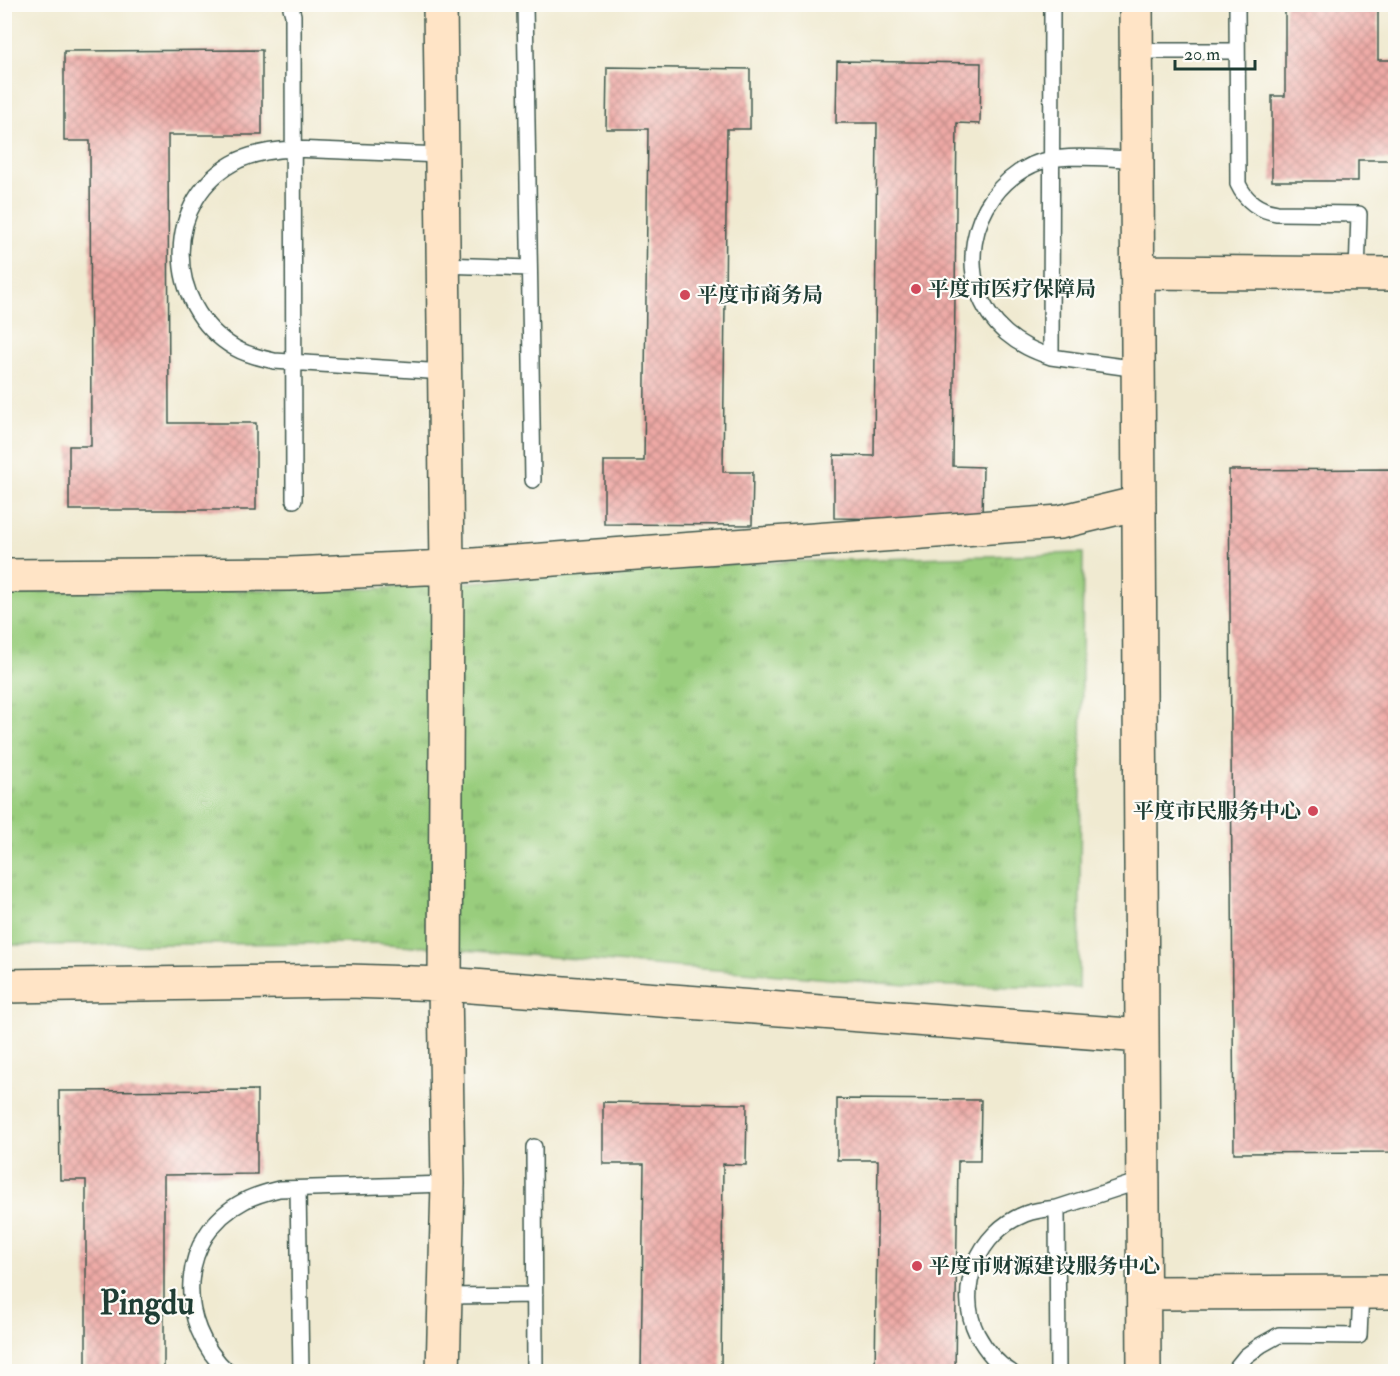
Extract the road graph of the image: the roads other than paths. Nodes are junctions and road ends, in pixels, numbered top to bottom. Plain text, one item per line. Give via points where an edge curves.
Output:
1 (290, 4) edge
2 (440, 4) edge
3 (525, 4) edge
4 (1052, 4) edge
5 (1136, 4) edge
6 (1237, 4) edge
7 (1136, 51) junction
8 (1238, 51) junction
9 (293, 149) junction
10 (441, 155) junction
11 (1051, 158) junction
12 (1137, 159) junction
13 (442, 265) junction
14 (529, 268) junction
15 (1137, 273) junction
16 (1357, 274) junction
17 (1395, 274) edge
18 (1051, 357) junction
19 (294, 362) junction
20 (1138, 369) junction
21 (444, 372) junction
22 (533, 480) dead end
23 (294, 500) dead end
24 (1139, 503) junction
25 (447, 567) junction
26 (4, 576) edge
27 (445, 984) junction
28 (4, 986) edge
29 (1142, 1036) junction
30 (534, 1147) dead end
31 (1143, 1180) junction
32 (448, 1184) junction
33 (298, 1189) junction
34 (1056, 1208) junction
35 (1361, 1292) junction
36 (1395, 1292) edge
37 (1144, 1293) junction
38 (535, 1295) junction
39 (445, 1296) junction
40 (228, 1371) edge
41 (301, 1371) edge
42 (443, 1371) edge
43 (535, 1371) edge
44 (1011, 1371) edge
45 (1058, 1371) edge
46 (1144, 1371) edge
47 (1233, 1371) edge

1 - 9 lane
2 - 10 street
3 - 14 lane
4 - 11 lane
5 - 7 street
6 - 8 lane
7 - 8 lane
7 - 12 street
8 - 16 lane via 1238,184 1242,193 1257,207 1277,213 1359,214
9 - 10 lane
9 - 19 lane
9 - 19 lane via 238,160 208,183 197,198 180,252 186,291 206,325 220,339 255,357
10 - 13 street
11 - 12 lane
11 - 18 lane
11 - 18 lane via 1017,173 990,200 981,217 972,254 977,289 993,319 1019,343
12 - 15 street
13 - 14 lane
13 - 21 street
14 - 22 lane
15 - 16 street
15 - 20 street
16 - 17 street
18 - 20 lane
19 - 21 lane
19 - 23 lane
20 - 24 street
21 - 25 street
24 - 25 street via 1060,522
24 - 29 street
25 - 26 street via 290,574
25 - 27 street
27 - 28 street via 348,981
27 - 29 street
27 - 32 street
29 - 31 street
30 - 38 lane
31 - 34 lane
31 - 37 street
32 - 33 lane
32 - 39 street
33 - 40 lane via 279,1189 243,1201 213,1226 195,1259 190,1278 192,1315 207,1348
33 - 41 lane
34 - 44 lane via 1024,1214 996,1232 984,1245 971,1276 969,1310 974,1328 993,1358
34 - 45 lane
35 - 36 street
35 - 37 street
35 - 47 lane via 1359,1336 1279,1335 1246,1356
37 - 46 street
38 - 39 lane
38 - 43 lane
39 - 42 street

